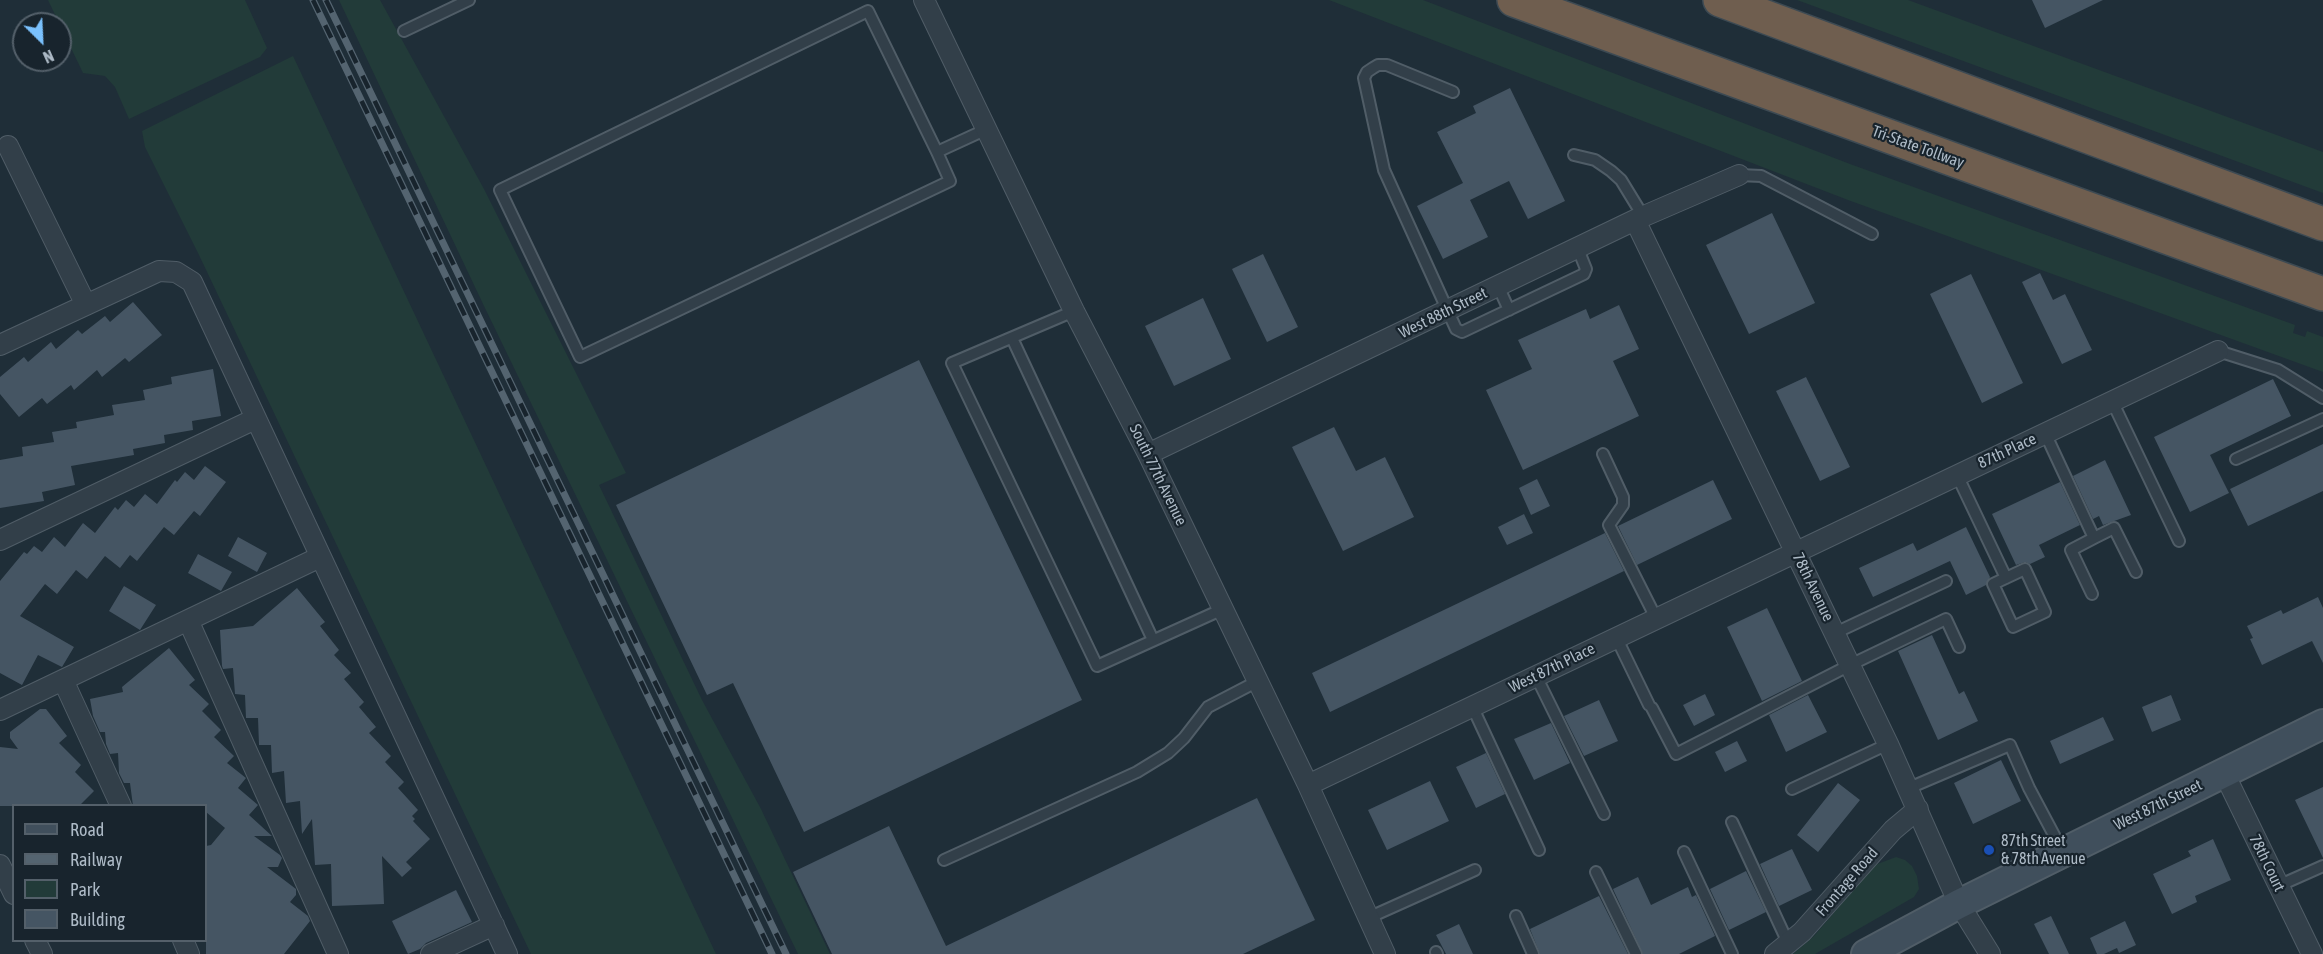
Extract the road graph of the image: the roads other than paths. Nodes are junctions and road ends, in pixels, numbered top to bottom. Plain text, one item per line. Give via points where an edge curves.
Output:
1 (469, 0) edge
2 (924, 0) edge
3 (1514, 0) edge
4 (1720, 0) edge
5 (404, 31) dead end
6 (1453, 92) dead end
7 (987, 129) junction
8 (8, 146) dead end
9 (937, 152) junction
10 (1574, 155) dead end
11 (1739, 175) joint
12 (1639, 218) junction
13 (2323, 224) edge
14 (1872, 234) dead end
15 (1578, 249) junction
16 (1498, 286) junction
17 (2323, 294) edge
18 (86, 305) junction
19 (1509, 310) junction
20 (1074, 311) junction
21 (1448, 311) junction
22 (1012, 338) junction
23 (0, 345) edge
24 (2218, 351) joint
25 (2323, 398) edge
26 (2112, 401) junction
27 (255, 419) junction
28 (2323, 419) edge
29 (2045, 433) junction
30 (1148, 454) junction
31 (1603, 454) dead end
32 (2236, 459) dead end
33 (1957, 475) junction
34 (2094, 538) junction
35 (0, 540) edge
36 (2179, 541) dead end
37 (1795, 551) junction
38 (320, 557) junction
39 (2136, 572) dead end
40 (2006, 578) junction
41 (1946, 580) dead end
42 (2092, 594) dead end
43 (1223, 609) junction
44 (1656, 618) junction
45 (188, 620) junction
46 (1835, 633) junction
47 (1616, 637) junction
48 (1154, 640) junction
49 (1959, 647) dead end
50 (1850, 665) junction
51 (1536, 676) junction
52 (63, 680) junction
53 (1258, 681) junction
54 (1472, 706) junction
55 (0, 710) edge
56 (2323, 724) edge
57 (1888, 744) junction
58 (2224, 772) junction
59 (1308, 785) junction
60 (1908, 788) junction
61 (1792, 789) dead end
62 (120, 804) edge
63 (1918, 809) junction
64 (1604, 814) dead end
65 (1732, 822) dead end
66 (1539, 850) dead end
67 (1684, 852) dead end
68 (2063, 852) junction
69 (944, 860) dead end
70 (0, 865) edge
71 (2323, 866) edge
72 (1475, 870) dead end
73 (1596, 872) dead end
74 (2278, 886) junction
75 (12, 890) edge
76 (1959, 904) junction
77 (1516, 916) dead end
78 (1368, 918) junction
79 (494, 925) junction
80 (1782, 949) edge
81 (338, 954) edge
82 (431, 954) edge
83 (507, 954) edge
84 (1385, 954) edge
85 (1533, 954) edge
86 (1636, 954) edge
87 (1732, 954) edge
88 (1866, 954) edge
89 (1990, 954) edge
90 (2312, 954) edge

1 - 5 lane
2 - 7 street, South 77th Avenue
3 - 17 highway, Tri-State Tollway
4 - 13 highway
6 - 21 lane via 1386,65 1366,72 1364,78 1384,170
7 - 9 lane
7 - 20 street, South 77th Avenue
8 - 18 street
9 - 9 lane via 950,180 580,357 500,190 868,10
10 - 12 lane via 1595,160 1622,180
11 - 12 street, West 88th Street
11 - 14 lane via 1761,176
12 - 15 street, West 88th Street
12 - 37 street, 78th Avenue
15 - 16 street, West 88th Street
15 - 19 lane via 1586,269 1584,274
16 - 19 lane
16 - 21 street, West 88th Street
18 - 23 street
18 - 27 street via 159,271 176,272 192,282
19 - 21 lane via 1462,332 1456,329
20 - 22 lane
20 - 30 street, South 77th Avenue
21 - 30 street, West 88th Street
22 - 48 lane
22 - 48 lane via 952,363 1097,666
24 - 25 lane via 2278,370
24 - 26 street, 87th Place
26 - 29 street, 87th Place
26 - 36 lane
27 - 35 street
27 - 38 street
28 - 32 lane
29 - 33 street, 87th Place
29 - 34 lane
30 - 43 street, South 77th Avenue
31 - 44 lane via 1623,497 1623,505 1609,525
33 - 37 street, 87th Place
33 - 40 lane
34 - 39 lane via 2115,528
34 - 42 lane via 2071,550
37 - 44 street, West 87th Place
37 - 46 street, 78th Avenue
38 - 45 street
38 - 79 street
40 - 40 lane via 2025,569 2045,612 2013,627 1993,584
41 - 46 lane
43 - 48 lane
43 - 53 street, South 77th Avenue
44 - 47 street, West 87th Place
45 - 52 street
45 - 81 street
46 - 50 street, 78th Avenue
47 - 50 lane via 1676,754
47 - 51 street, West 87th Place
49 - 50 lane via 1946,619
50 - 57 street, 78th Avenue
51 - 54 street, West 87th Place
51 - 64 lane
52 - 55 street
52 - 62 street
53 - 59 street, South 77th Avenue
53 - 69 lane via 1208,707 1168,753 1137,772
54 - 59 street, West 87th Place
54 - 66 lane
56 - 58 main road, West 87th Street
57 - 60 street, 78th Avenue
57 - 61 lane
58 - 68 main road, West 87th Street
58 - 74 street, 78th Court
59 - 78 street, South 77th Avenue
60 - 63 street, 78th Avenue
60 - 68 lane via 2010,745
63 - 76 street, 78th Avenue
63 - 80 street, Frontage Road via 1893,830 1824,909
65 - 80 lane
67 - 87 lane
68 - 76 main road, West 87th Street
70 - 75 street
71 - 74 lane
72 - 78 lane
73 - 86 lane
74 - 90 street, 78th Court
76 - 88 main road, West 87th Street
76 - 89 street, 78th Avenue
77 - 85 lane
78 - 84 street, South 77th Avenue
79 - 82 street
79 - 83 street

